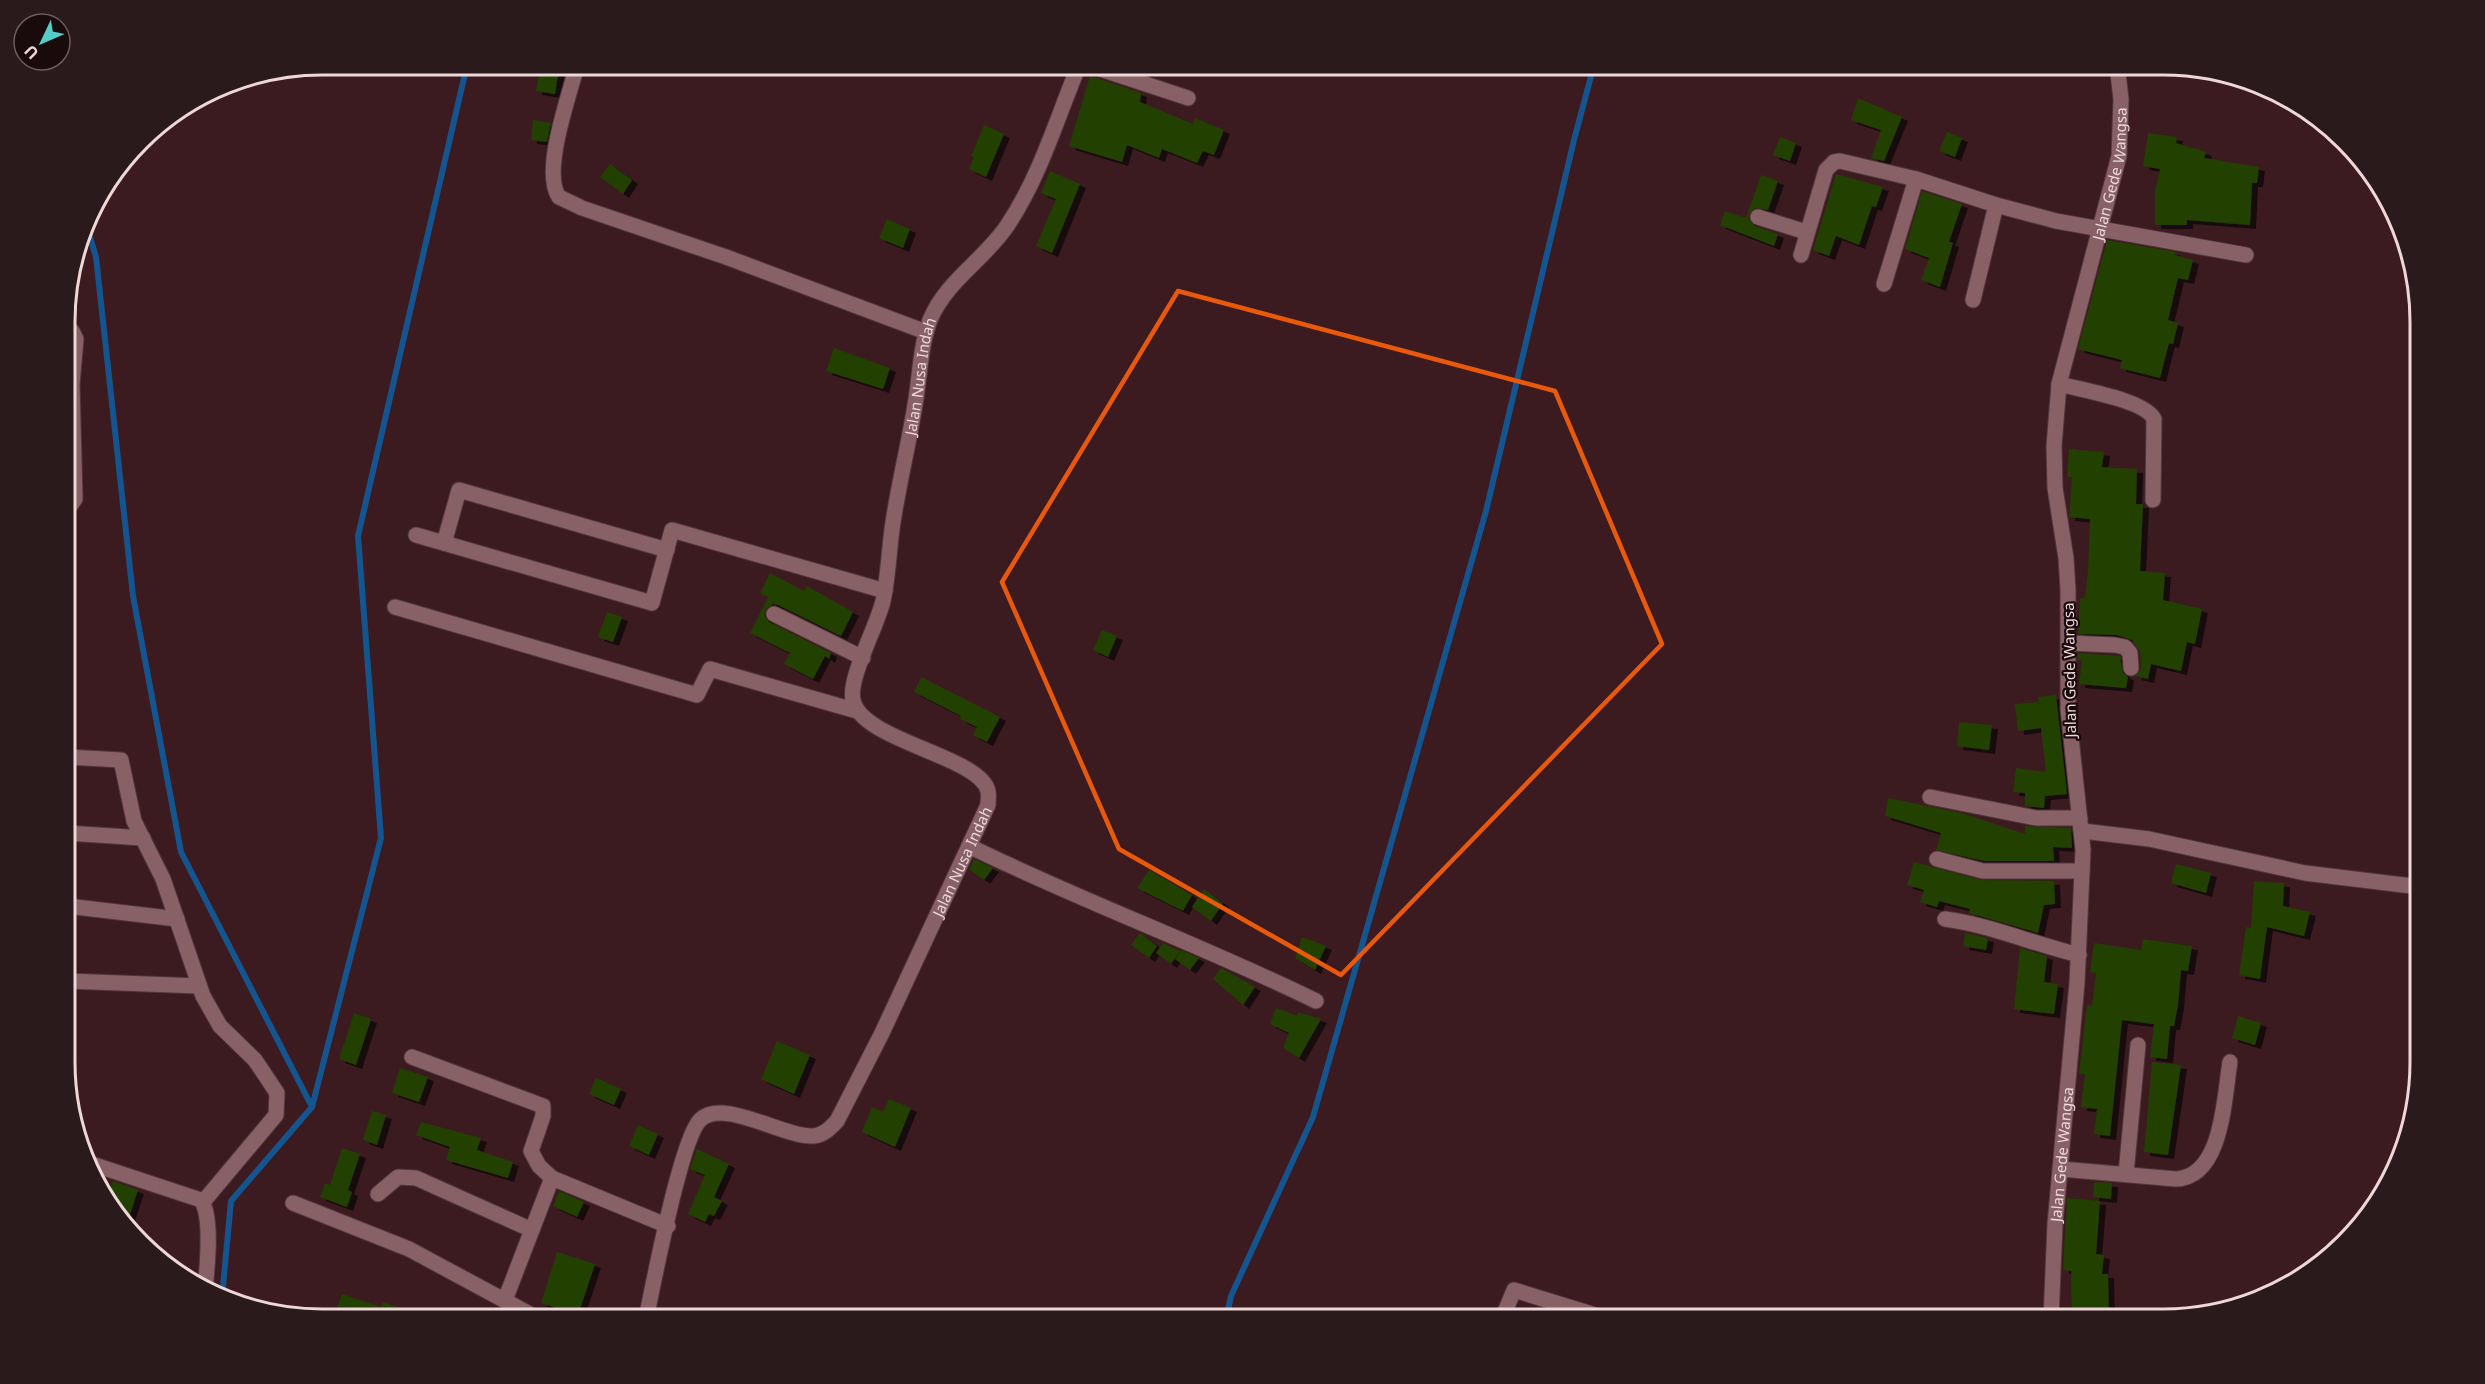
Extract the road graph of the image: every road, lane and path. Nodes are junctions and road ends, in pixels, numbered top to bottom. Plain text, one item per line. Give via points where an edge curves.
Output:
1 (575, 75) edge
2 (1075, 75) edge
3 (1120, 75) edge
4 (2118, 75) edge
5 (1188, 98) dead end
6 (1916, 179) junction
7 (1995, 205) junction
8 (1758, 218) dead end
9 (2101, 230) junction
10 (1806, 232) junction
11 (1801, 255) dead end
12 (2246, 255) dead end
13 (1884, 284) dead end
14 (1973, 300) dead end
15 (926, 332) junction
16 (2059, 384) junction
17 (2152, 500) dead end
18 (416, 535) dead end
19 (444, 543) junction
20 (667, 550) junction
21 (885, 591) junction
22 (395, 607) dead end
23 (774, 614) dead end
24 (2068, 643) junction
25 (862, 657) junction
26 (2131, 668) dead end
27 (857, 711) junction
28 (75, 758) edge
29 (1930, 797) dead end
30 (2081, 825) junction
31 (75, 834) edge
32 (143, 838) junction
33 (969, 846) junction
34 (1937, 860) dead end
35 (2082, 872) junction
36 (2410, 886) edge
37 (75, 907) edge
38 (177, 919) junction
39 (1945, 919) dead end
40 (2079, 955) junction
41 (75, 981) edge
42 (199, 986) junction
43 (1316, 1001) dead end
44 (2138, 1045) dead end
45 (412, 1057) dead end
46 (2230, 1062) dead end
47 (98, 1166) edge
48 (2061, 1169) junction
49 (2126, 1174) junction
50 (552, 1178) junction
51 (378, 1194) dead end
52 (203, 1202) junction
53 (293, 1203) dead end
54 (668, 1226) junction
55 (532, 1230) junction
56 (206, 1280) edge
57 (505, 1300) junction
58 (521, 1309) edge
59 (648, 1309) edge
60 (1506, 1309) edge
61 (1576, 1309) edge
62 (2051, 1309) edge

1 - 15 street via 556,149 553,182 559,197
2 - 15 street, Jalan Nusa Indah via 1034,175 1008,224 942,297
3 - 5 street
4 - 9 street, Jalan Gede Wangsa via 2121,132
6 - 7 street
6 - 10 street via 1834,162 1826,170
6 - 13 street
7 - 9 street
7 - 14 street
8 - 10 street
9 - 12 street
9 - 16 street, Jalan Gede Wangsa
10 - 11 street
15 - 21 street, Jalan Nusa Indah via 894,511
16 - 17 street via 2131,403 2151,413
16 - 24 street, Jalan Gede Wangsa via 2054,466 2066,558
18 - 19 street
19 - 20 street via 652,603
19 - 20 street via 459,490
20 - 21 street via 672,530
21 - 25 street, Jalan Nusa Indah via 879,620
22 - 27 street via 697,695 710,669
23 - 25 street
24 - 26 street via 2121,646 2130,653
24 - 30 street, Jalan Gede Wangsa via 2068,709
25 - 27 street, Jalan Nusa Indah via 852,699
27 - 33 street, Jalan Nusa Indah via 982,781 988,791 988,805
28 - 32 street via 121,760 134,821
29 - 30 street
30 - 35 street, Jalan Gede Wangsa
30 - 36 street via 2305,873
31 - 32 street
32 - 38 street
33 - 43 street via 1047,885 1246,967
33 - 54 street, Jalan Nusa Indah via 837,1121 826,1132 814,1136 725,1112 708,1113 695,1126 683,1154
34 - 35 street via 1983,871
35 - 40 street, Jalan Gede Wangsa
37 - 38 street
38 - 42 street
39 - 40 street via 1979,923 2015,938
40 - 48 street, Jalan Gede Wangsa
41 - 42 street
42 - 52 street via 220,1026 255,1060 277,1093 276,1115
44 - 49 street
45 - 50 street via 543,1106 531,1151
46 - 49 street via 2218,1131 2206,1164 2197,1174 2187,1178
47 - 52 street
48 - 49 street
48 - 62 street, Jalan Gede Wangsa
50 - 54 street
50 - 55 street
51 - 55 street via 398,1177 416,1178
52 - 56 street
53 - 57 street via 410,1249
54 - 59 street, Jalan Nusa Indah
55 - 57 street
57 - 58 street
60 - 61 street via 1514,1290

